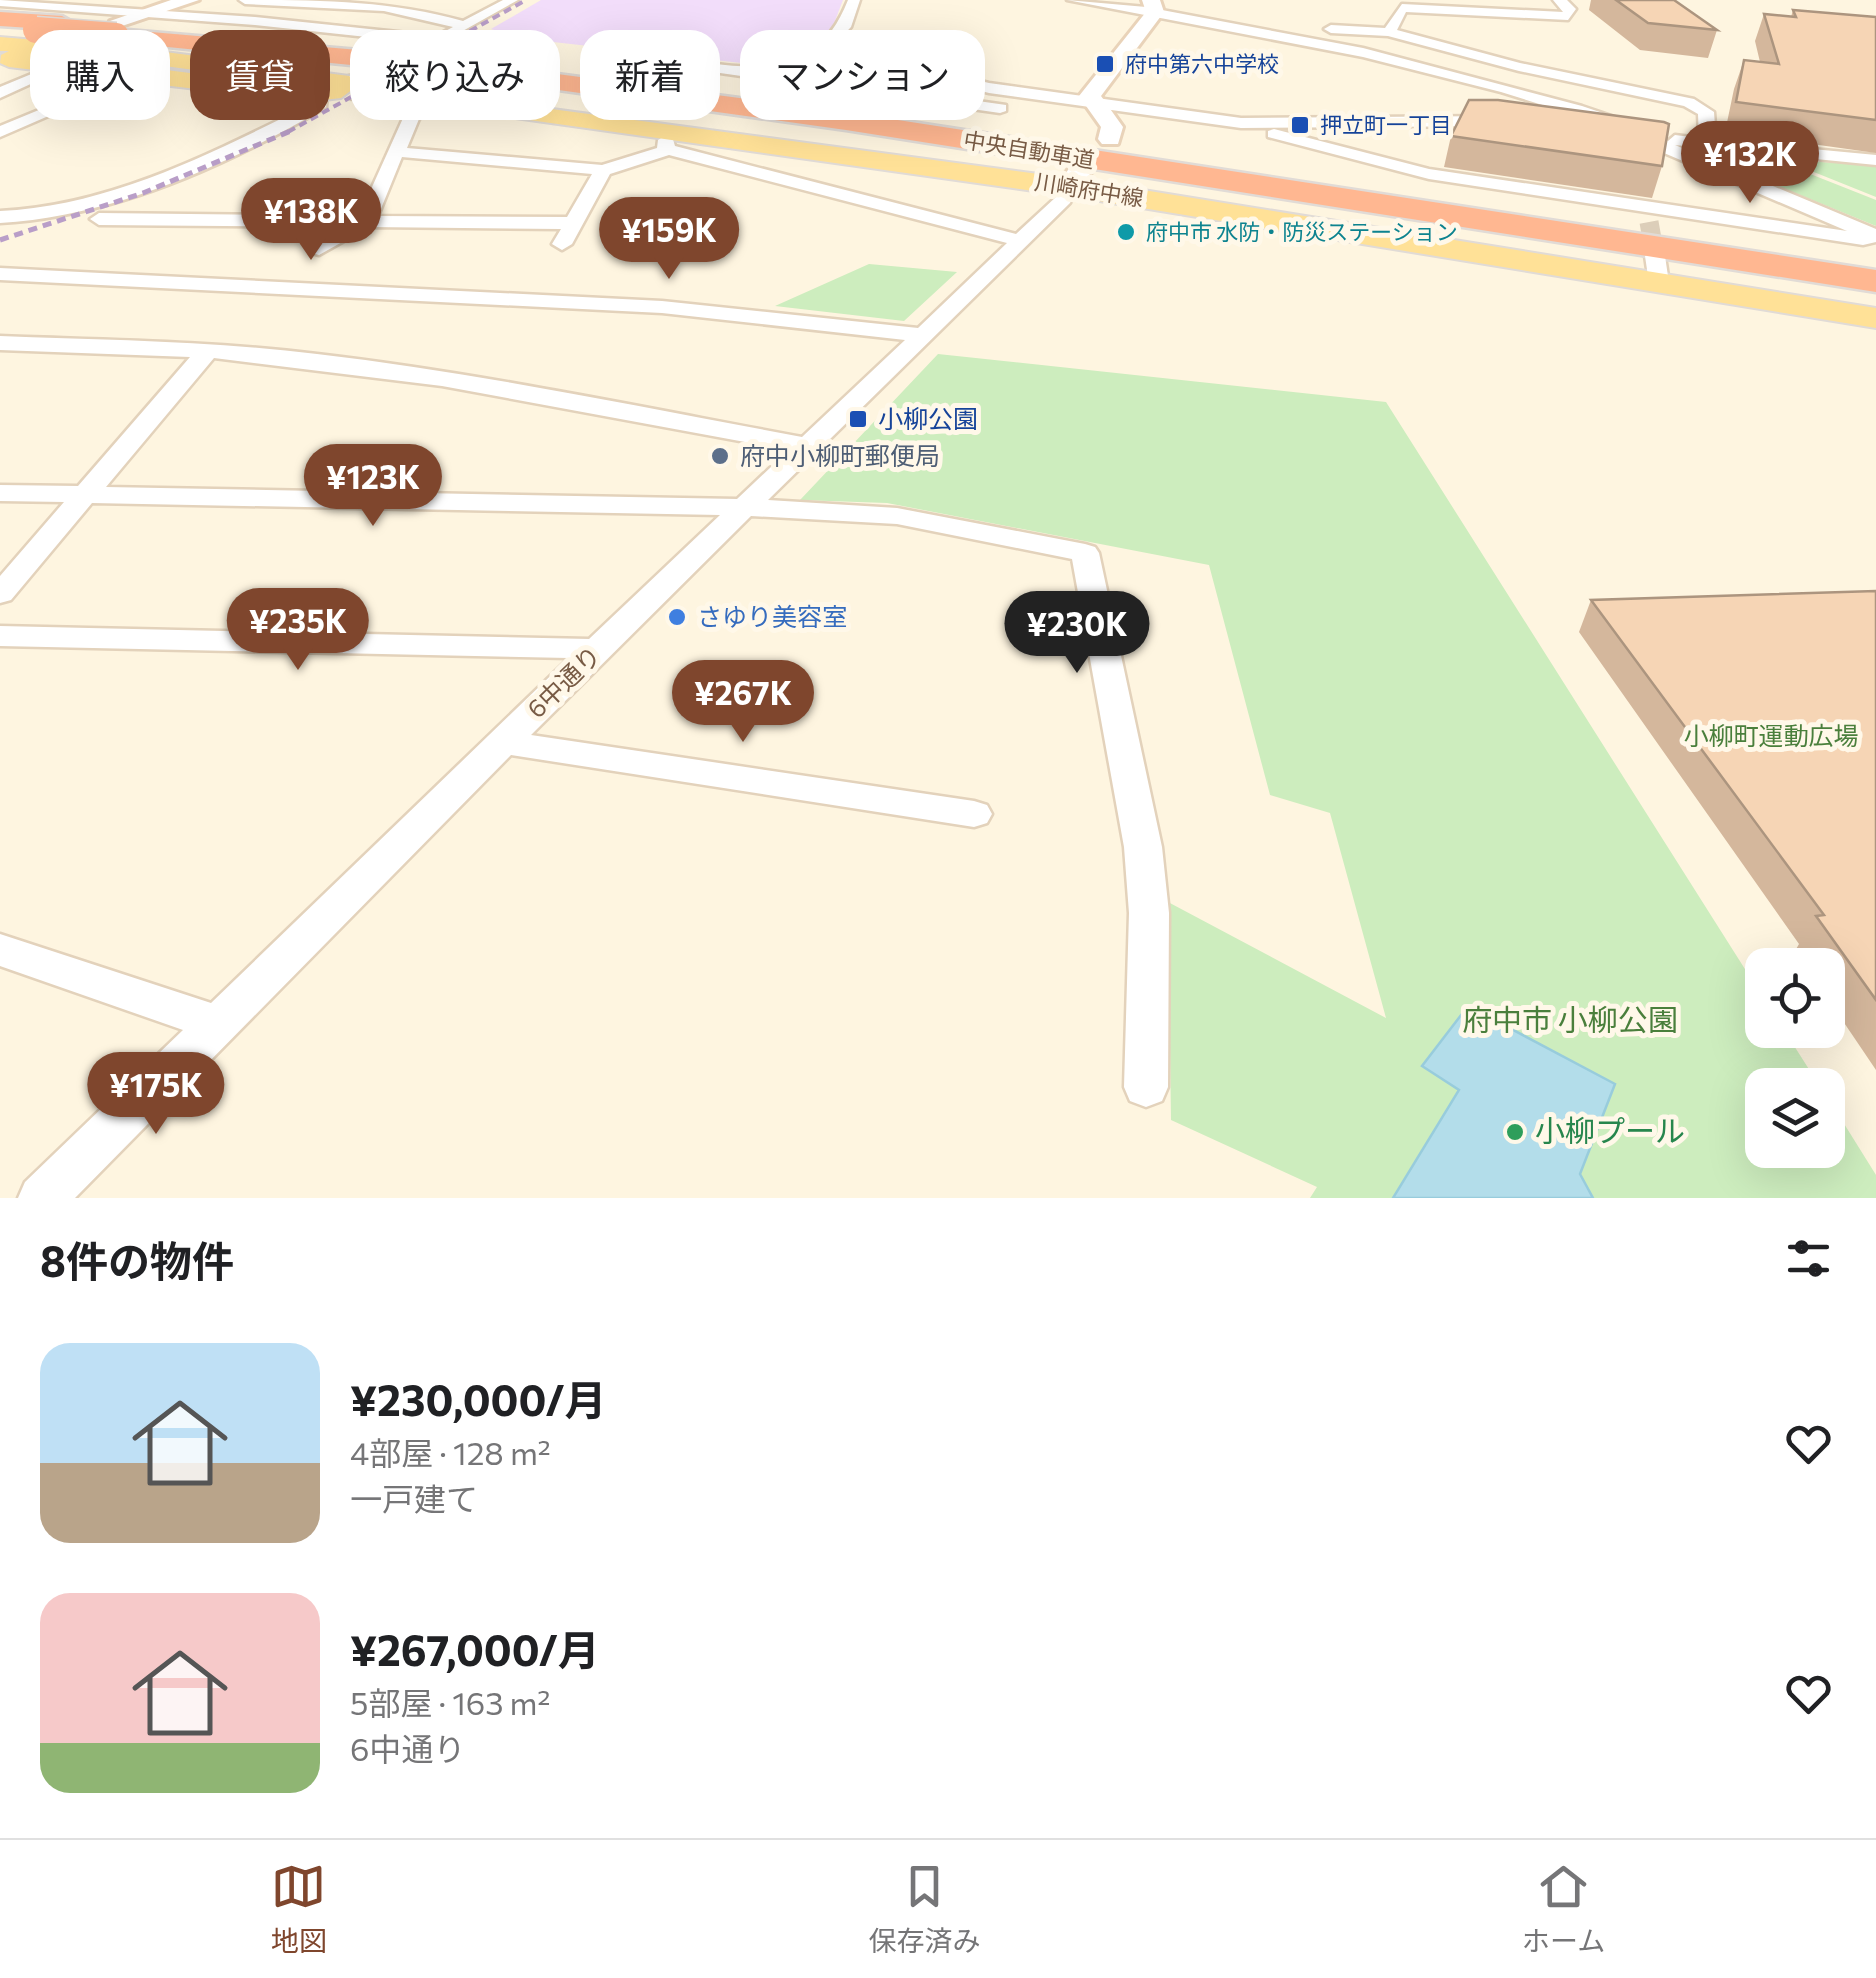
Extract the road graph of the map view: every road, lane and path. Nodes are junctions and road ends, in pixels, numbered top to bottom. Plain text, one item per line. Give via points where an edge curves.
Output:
1 (190, 0) edge
2 (245, 0) edge
3 (512, 0) edge
4 (854, 0) edge
5 (1074, 0) edge
6 (1559, 0) edge
7 (0, 2) edge
8 (1153, 6) edge
9 (0, 18) edge
10 (130, 25) junction
11 (464, 26) junction
12 (0, 27) edge
13 (64, 30) joint
14 (456, 30) edge
15 (841, 30) edge
16 (1274, 32) junction
17 (1389, 32) junction
18 (350, 36) edge
19 (16, 46) edge
20 (350, 52) tunnel mouth
21 (30, 62) edge
22 (190, 72) edge
23 (560, 76) edge
24 (560, 79) edge
25 (30, 81) edge
26 (350, 81) tunnel mouth
27 (345, 82) junction
28 (985, 87) edge
29 (330, 90) edge
30 (0, 94) edge
31 (985, 106) edge
32 (1097, 107) junction
33 (1021, 111) dead end
34 (1074, 116) dead end
35 (30, 119) edge
36 (291, 120) edge
37 (411, 120) edge
38 (512, 120) edge
39 (555, 120) edge
40 (1240, 124) junction
41 (1527, 124) edge
42 (0, 132) edge
43 (1586, 132) edge
44 (1110, 139) dead end
45 (1655, 139) junction
46 (1708, 142) junction
47 (668, 145) junction
48 (399, 152) junction
49 (835, 154) junction
50 (1876, 160) edge
51 (603, 170) junction
52 (1076, 176) junction
53 (0, 217) edge
54 (99, 219) dead end
55 (366, 221) junction
56 (573, 222) junction
57 (1876, 238) edge
58 (1020, 241) junction
59 (562, 244) dead end
60 (319, 249) dead end
61 (1876, 265) edge
62 (0, 274) edge
63 (1876, 281) edge
64 (1876, 318) edge
65 (924, 335) junction
66 (0, 343) edge
67 (208, 351) junction
68 (810, 446) junction
69 (0, 493) edge
70 (84, 495) junction
71 (747, 507) junction
72 (0, 594) edge
73 (0, 636) edge
74 (597, 649) junction
75 (502, 742) junction
76 (974, 814) dead end
77 (0, 950) edge
78 (216, 1023) junction
79 (1146, 1087) dead end
80 (42, 1198) edge

1 - 10 street
2 - 11 street via 355,4
3 - 11 street
4 - 15 street
5 - 8 street
6 - 17 street via 1570,9 1568,16 1402,8
7 - 10 street
8 - 16 street
8 - 32 street via 1090,96
9 - 13 highway, 中央自動車道
10 - 13 highway, 中央自動車道
10 - 18 street
10 - 19 highway, 中央自動車道, bridge
10 - 20 highway, 中央自動車道
11 - 14 street
12 - 19 highway, 中央自動車道
16 - 17 street
16 - 45 street via 1468,76
17 - 46 street via 1689,102 1706,112
19 - 21 main road via 9,60
19 - 22 main road
19 - 27 main road
23 - 61 highway, 中央自動車道 via 882,114
24 - 63 highway, 中央自動車道
25 - 30 street
26 - 27 street
27 - 29 main road via 342,90
28 - 32 street
31 - 33 street
32 - 34 street
32 - 40 street
32 - 44 street via 1114,132
35 - 42 street
36 - 53 street via 178,170 45,216
37 - 48 street
38 - 47 main road
39 - 49 main road, 川崎府中線
40 - 41 street
40 - 57 street via 1429,174 1648,215
43 - 45 street
45 - 46 street
45 - 57 street
46 - 50 street
47 - 49 main road
47 - 51 street
47 - 58 street
48 - 51 street
48 - 55 street
49 - 52 main road, 川崎府中線
51 - 56 street
52 - 58 street, 6中通り via 1064,198
52 - 64 main road, 川崎府中線 via 1657,270
54 - 55 street
55 - 56 street
55 - 60 street
56 - 59 street
58 - 65 street, 6中通り
62 - 65 street via 662,307
65 - 68 street, 6中通り
66 - 67 street
67 - 68 street via 433,377
67 - 70 street
68 - 71 street, 6中通り
69 - 70 street
70 - 71 street
70 - 72 street
71 - 74 street, 6中通り
71 - 79 street via 897,516 1085,553 1143,847 1149,914
73 - 74 street
74 - 75 street, 6中通り
75 - 76 street
75 - 78 street, 6中通り
77 - 78 street
78 - 80 street, 6中通り

